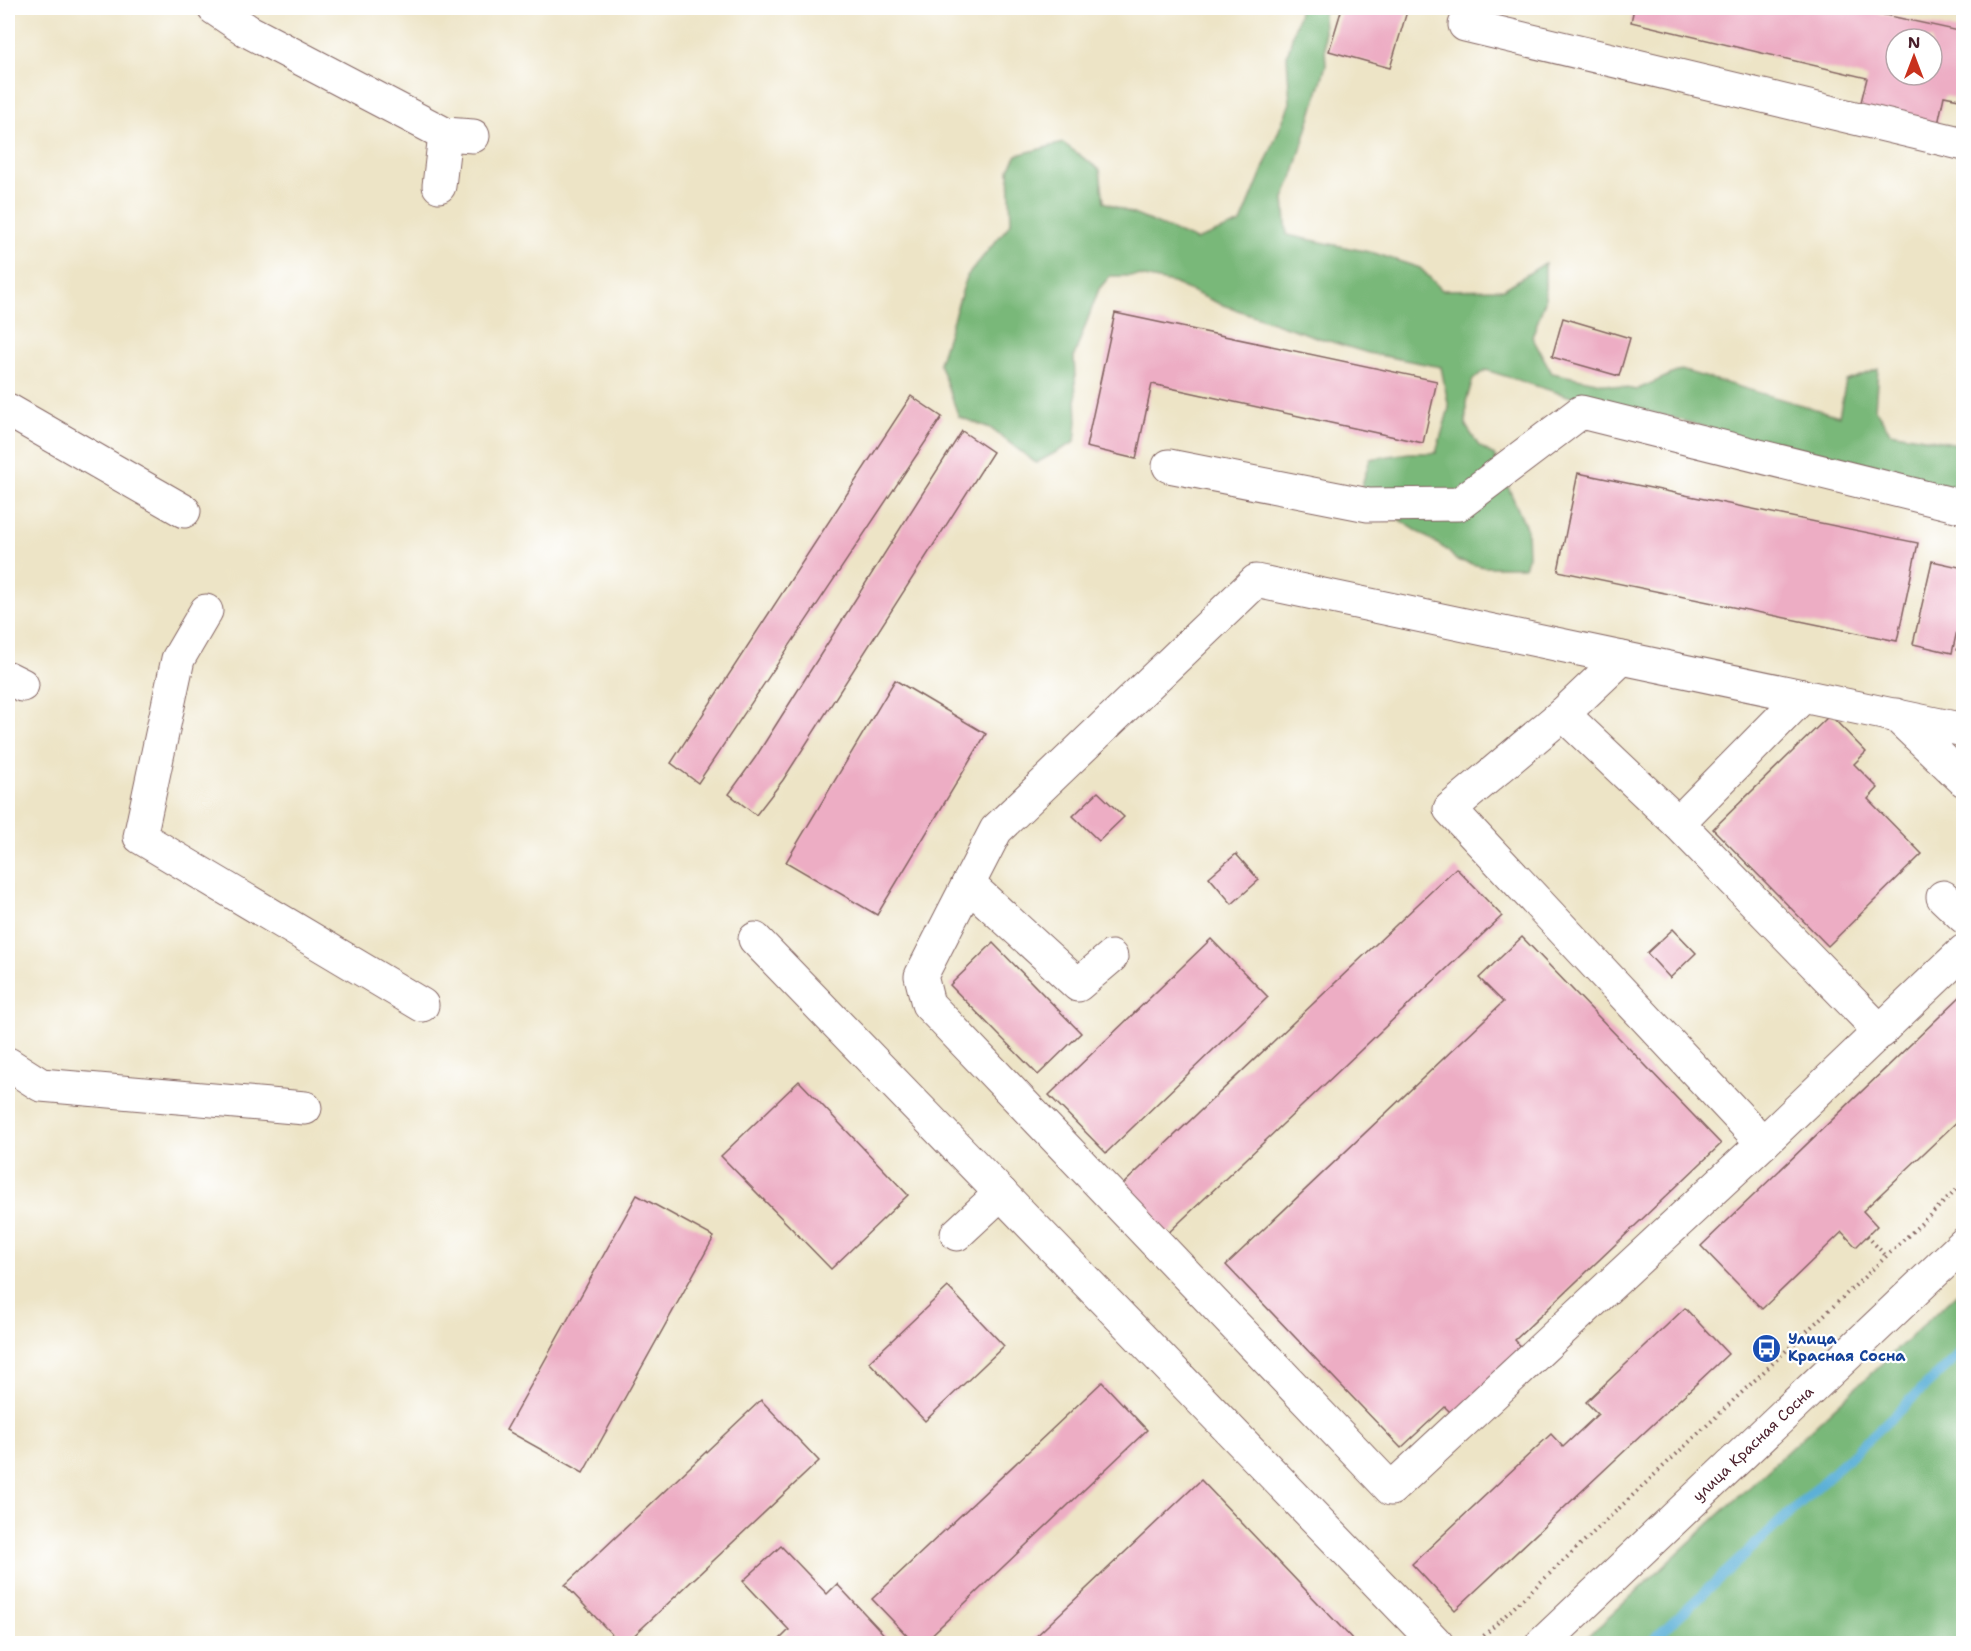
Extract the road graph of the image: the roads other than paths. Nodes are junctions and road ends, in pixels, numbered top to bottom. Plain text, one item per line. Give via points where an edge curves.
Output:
1 (214, 8) edge
2 (1465, 25) dead end
3 (1964, 144) edge
4 (439, 186) dead end
5 (8, 410) edge
6 (1169, 466) dead end
7 (1964, 507) edge
8 (184, 511) dead end
9 (206, 611) dead end
10 (1622, 658) junction
11 (1803, 696) junction
12 (1563, 714) junction
13 (1895, 714) junction
14 (1964, 730) edge
15 (1964, 780) edge
16 (1678, 823) junction
17 (968, 884) junction
18 (755, 939) dead end
19 (1964, 951) edge
20 (1111, 957) dead end
21 (422, 1005) dead end
22 (1881, 1032) junction
23 (8, 1064) edge
24 (305, 1108) dead end
25 (1763, 1143) junction
26 (1001, 1193) junction
27 (957, 1234) dead end
28 (1964, 1244) edge
29 (1437, 1644) edge
30 (1542, 1644) edge

1 - 4 street via 248,31 459,135
2 - 3 street
5 - 8 street
6 - 7 street via 1368,505 1459,504 1581,412
9 - 21 street via 178,659 140,837
10 - 11 street
10 - 12 street
10 - 17 street via 1256,581 996,830
11 - 13 street
11 - 16 street
12 - 16 street
12 - 25 street via 1450,809
13 - 14 street
13 - 15 street
16 - 22 street
17 - 20 street via 1078,985
17 - 25 street via 921,976 928,1004 1391,1489
18 - 26 street
19 - 22 street
22 - 25 street
23 - 24 street via 41,1085
26 - 27 street
26 - 29 street
28 - 30 street, улица Красная Сосна

